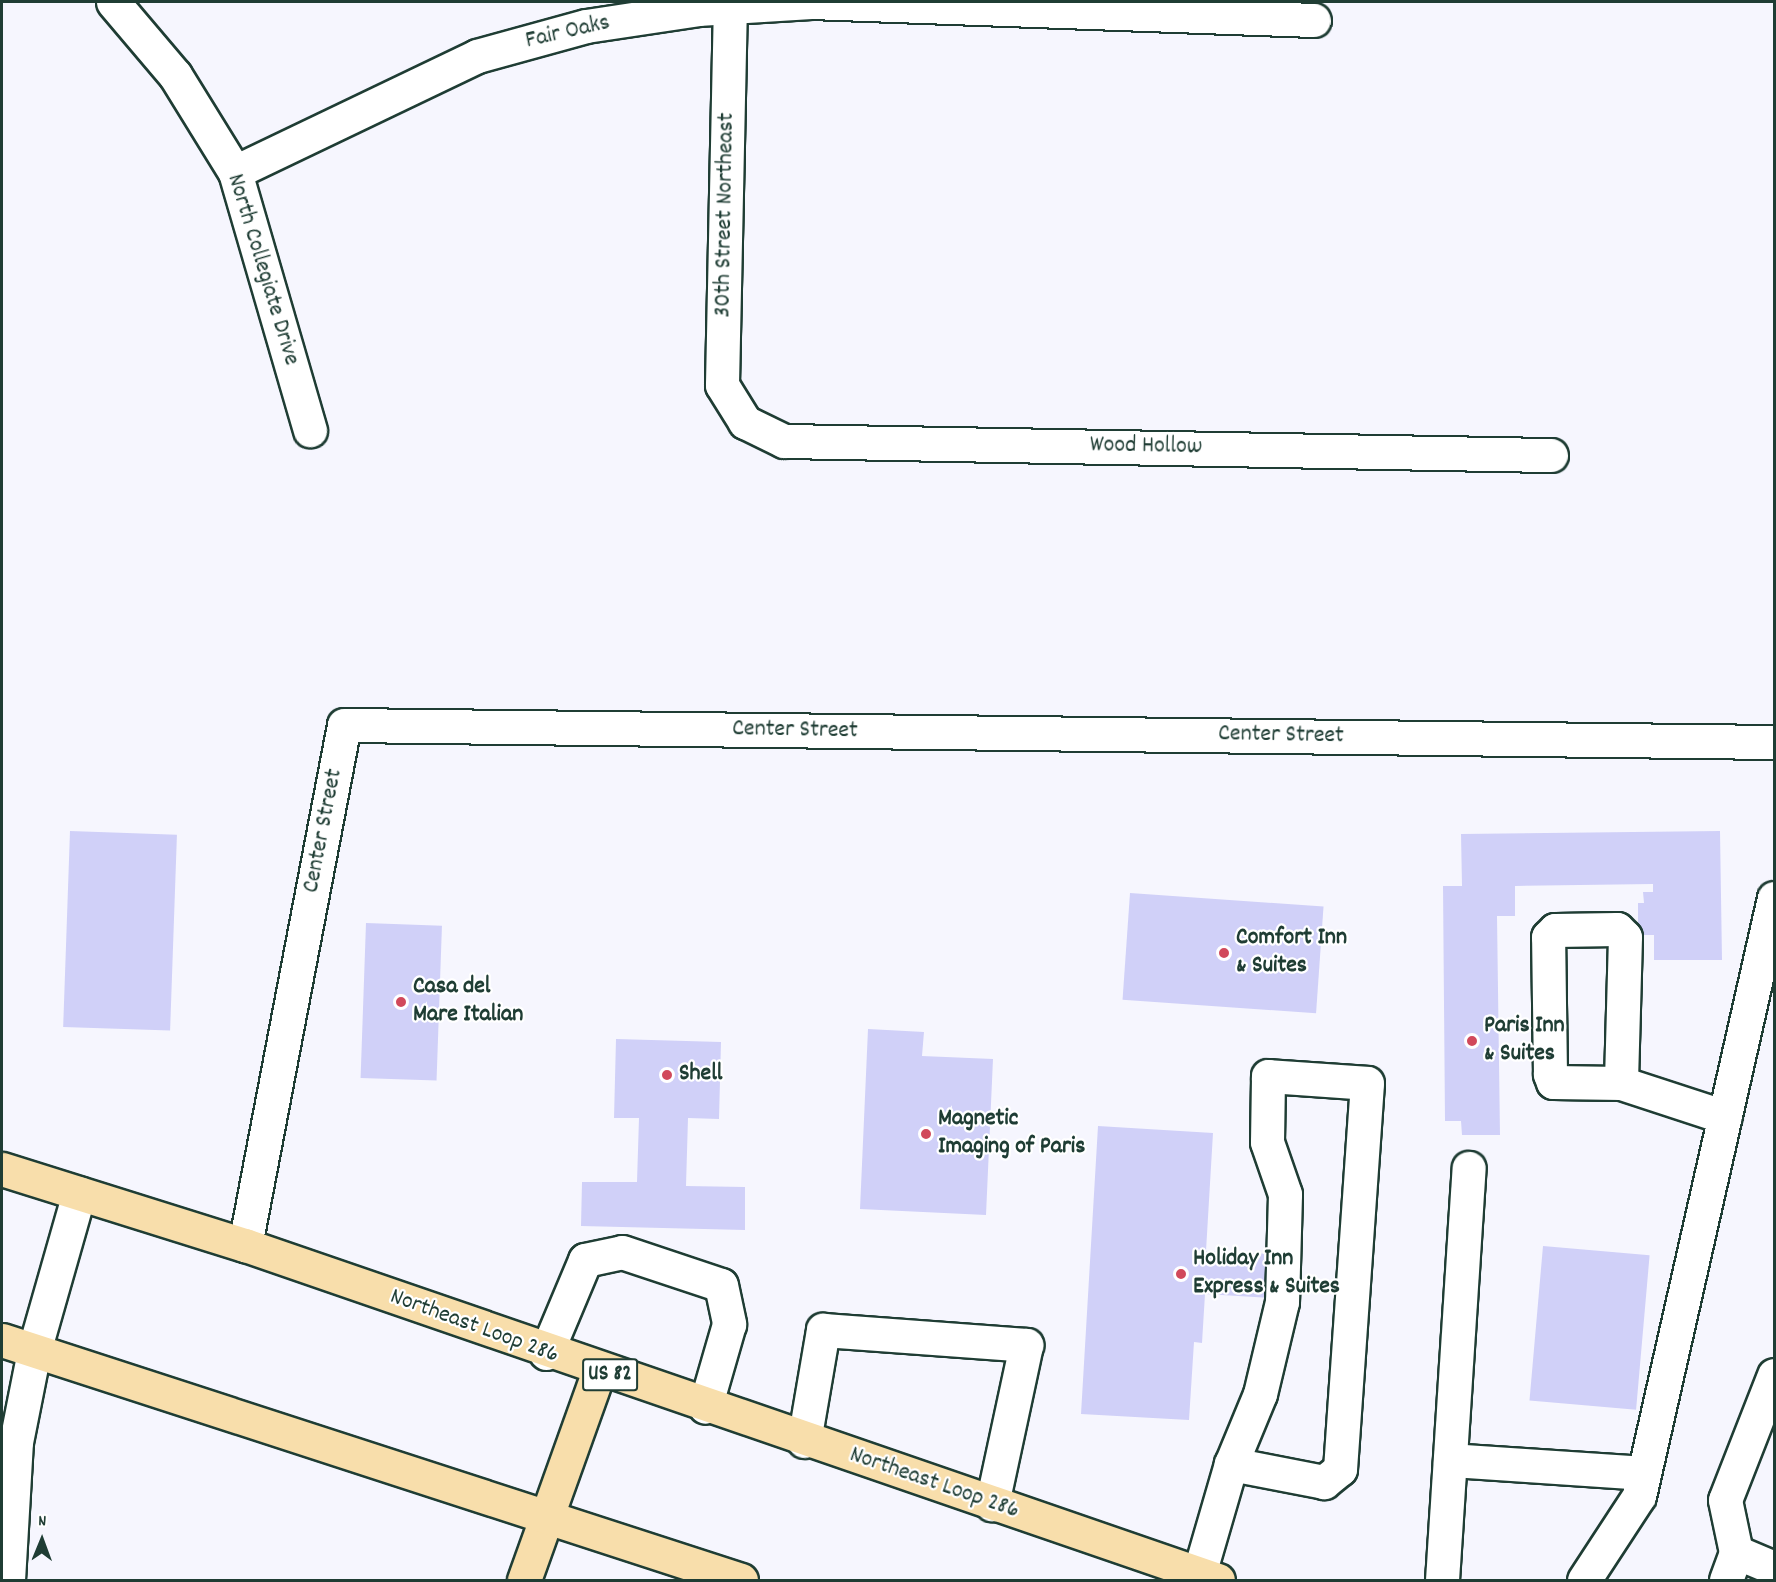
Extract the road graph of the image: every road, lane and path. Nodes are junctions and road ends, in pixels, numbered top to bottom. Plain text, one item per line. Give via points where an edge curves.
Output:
1 (112, 2) edge
2 (730, 4) edge
3 (1143, 8) edge
4 (1314, 20) dead end
5 (235, 172) junction
6 (745, 422) joint
7 (310, 430) dead end
8 (1551, 455) dead end
9 (1774, 742) edge
10 (1774, 898) edge
11 (1622, 1083) junction
12 (1725, 1117) junction
13 (1469, 1168) dead end
14 (2, 1169) edge
15 (80, 1193) junction
16 (245, 1245) junction
17 (2, 1340) edge
18 (34, 1351) junction
19 (546, 1353) junction
20 (598, 1371) junction
21 (1774, 1375) edge
22 (705, 1407) junction
23 (804, 1441) junction
24 (1450, 1460) junction
25 (1231, 1464) junction
26 (1644, 1473) junction
27 (992, 1504) junction
28 (545, 1515) junction
29 (1731, 1566) edge
30 (1774, 1568) edge
31 (1209, 1577) edge
32 (8, 1581) edge
33 (524, 1581) edge
34 (741, 1581) edge
35 (1442, 1581) edge
36 (1584, 1581) edge

1 - 5 street, North Collegiate Drive via 175,75
2 - 3 street, Fair Oaks
2 - 5 street, Fair Oaks via 586,26 477,56
2 - 6 street, 30th Street Northeast via 722,386
3 - 4 street, Fair Oaks
5 - 7 street, North Collegiate Drive
6 - 8 street, Wood Hollow via 784,441
9 - 16 street, Center Street via 344,725
10 - 12 street
11 - 11 street via 1625,937 1617,929 1555,930 1548,937 1553,1082
11 - 12 street
12 - 26 street
13 - 24 street
14 - 15 main road, Northeast Loop 286 / US 82
15 - 16 main road, Northeast Loop 286 / US 82
15 - 18 street
16 - 19 main road, Northeast Loop 286 / US 82
17 - 18 main road
18 - 28 main road
18 - 32 street via 16,1442
19 - 20 main road, Northeast Loop 286 / US 82
19 - 22 street via 585,1260 622,1252 721,1285 729,1324
20 - 22 main road, Northeast Loop 286 / US 82
20 - 28 main road
21 - 29 street via 1725,1500
22 - 23 main road, Northeast Loop 286 / US 82
23 - 27 main road, Northeast Loop 286 / US 82
23 - 27 street via 823,1330 1026,1345
24 - 26 street
24 - 35 street
25 - 25 street via 1260,1394 1282,1302 1285,1194 1267,1142 1268,1076 1367,1083 1340,1469 1324,1482
25 - 31 street
26 - 36 street via 1639,1496
27 - 31 main road, Northeast Loop 286 / US 82
28 - 33 main road
28 - 34 main road
29 - 30 street

